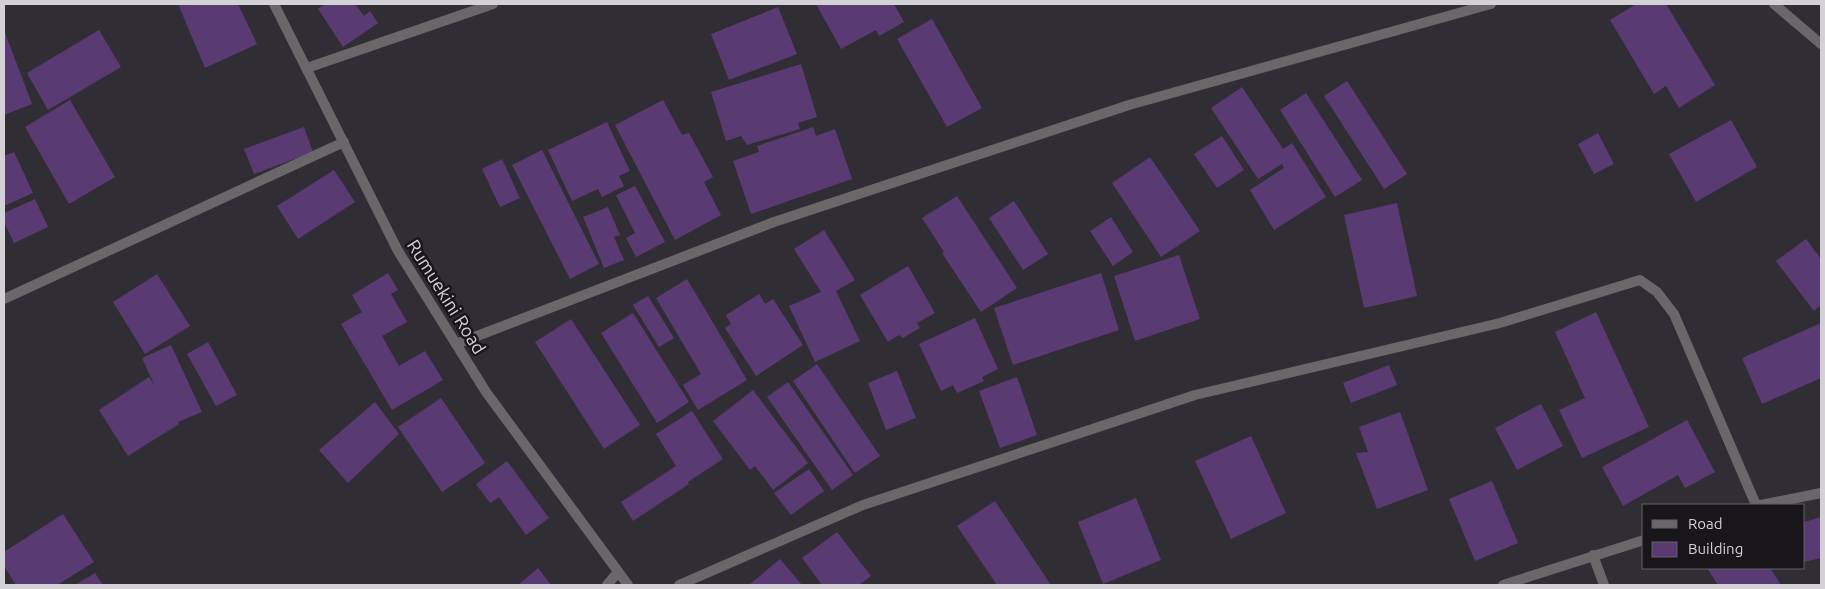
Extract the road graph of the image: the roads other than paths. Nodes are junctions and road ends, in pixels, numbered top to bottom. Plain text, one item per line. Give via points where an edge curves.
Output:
1 (274, 4) edge
2 (493, 4) edge
3 (1491, 4) edge
4 (1774, 4) edge
5 (1821, 44) edge
6 (307, 68) junction
7 (344, 142) junction
8 (4, 300) edge
9 (456, 344) junction
10 (1821, 493) edge
11 (1756, 504) edge
12 (1766, 504) edge
13 (1642, 541) edge
14 (1593, 556) junction
15 (618, 572) junction
16 (606, 585) edge
17 (628, 585) edge
18 (679, 585) edge
19 (1503, 585) edge
20 (1604, 585) edge

1 - 6 street, Rumuekini Road
2 - 6 street
3 - 9 street via 1110,111 774,222
4 - 5 street
6 - 7 street, Rumuekini Road
7 - 8 street
7 - 9 street, Rumuekini Road via 398,251
9 - 15 street, Rumuekini Road via 486,392
10 - 12 street
11 - 18 street via 1674,314 1657,292 1640,280 1500,323 1195,395 864,505
13 - 14 street
14 - 19 street
14 - 20 street
15 - 16 street
15 - 17 street, Rumuekini Road

